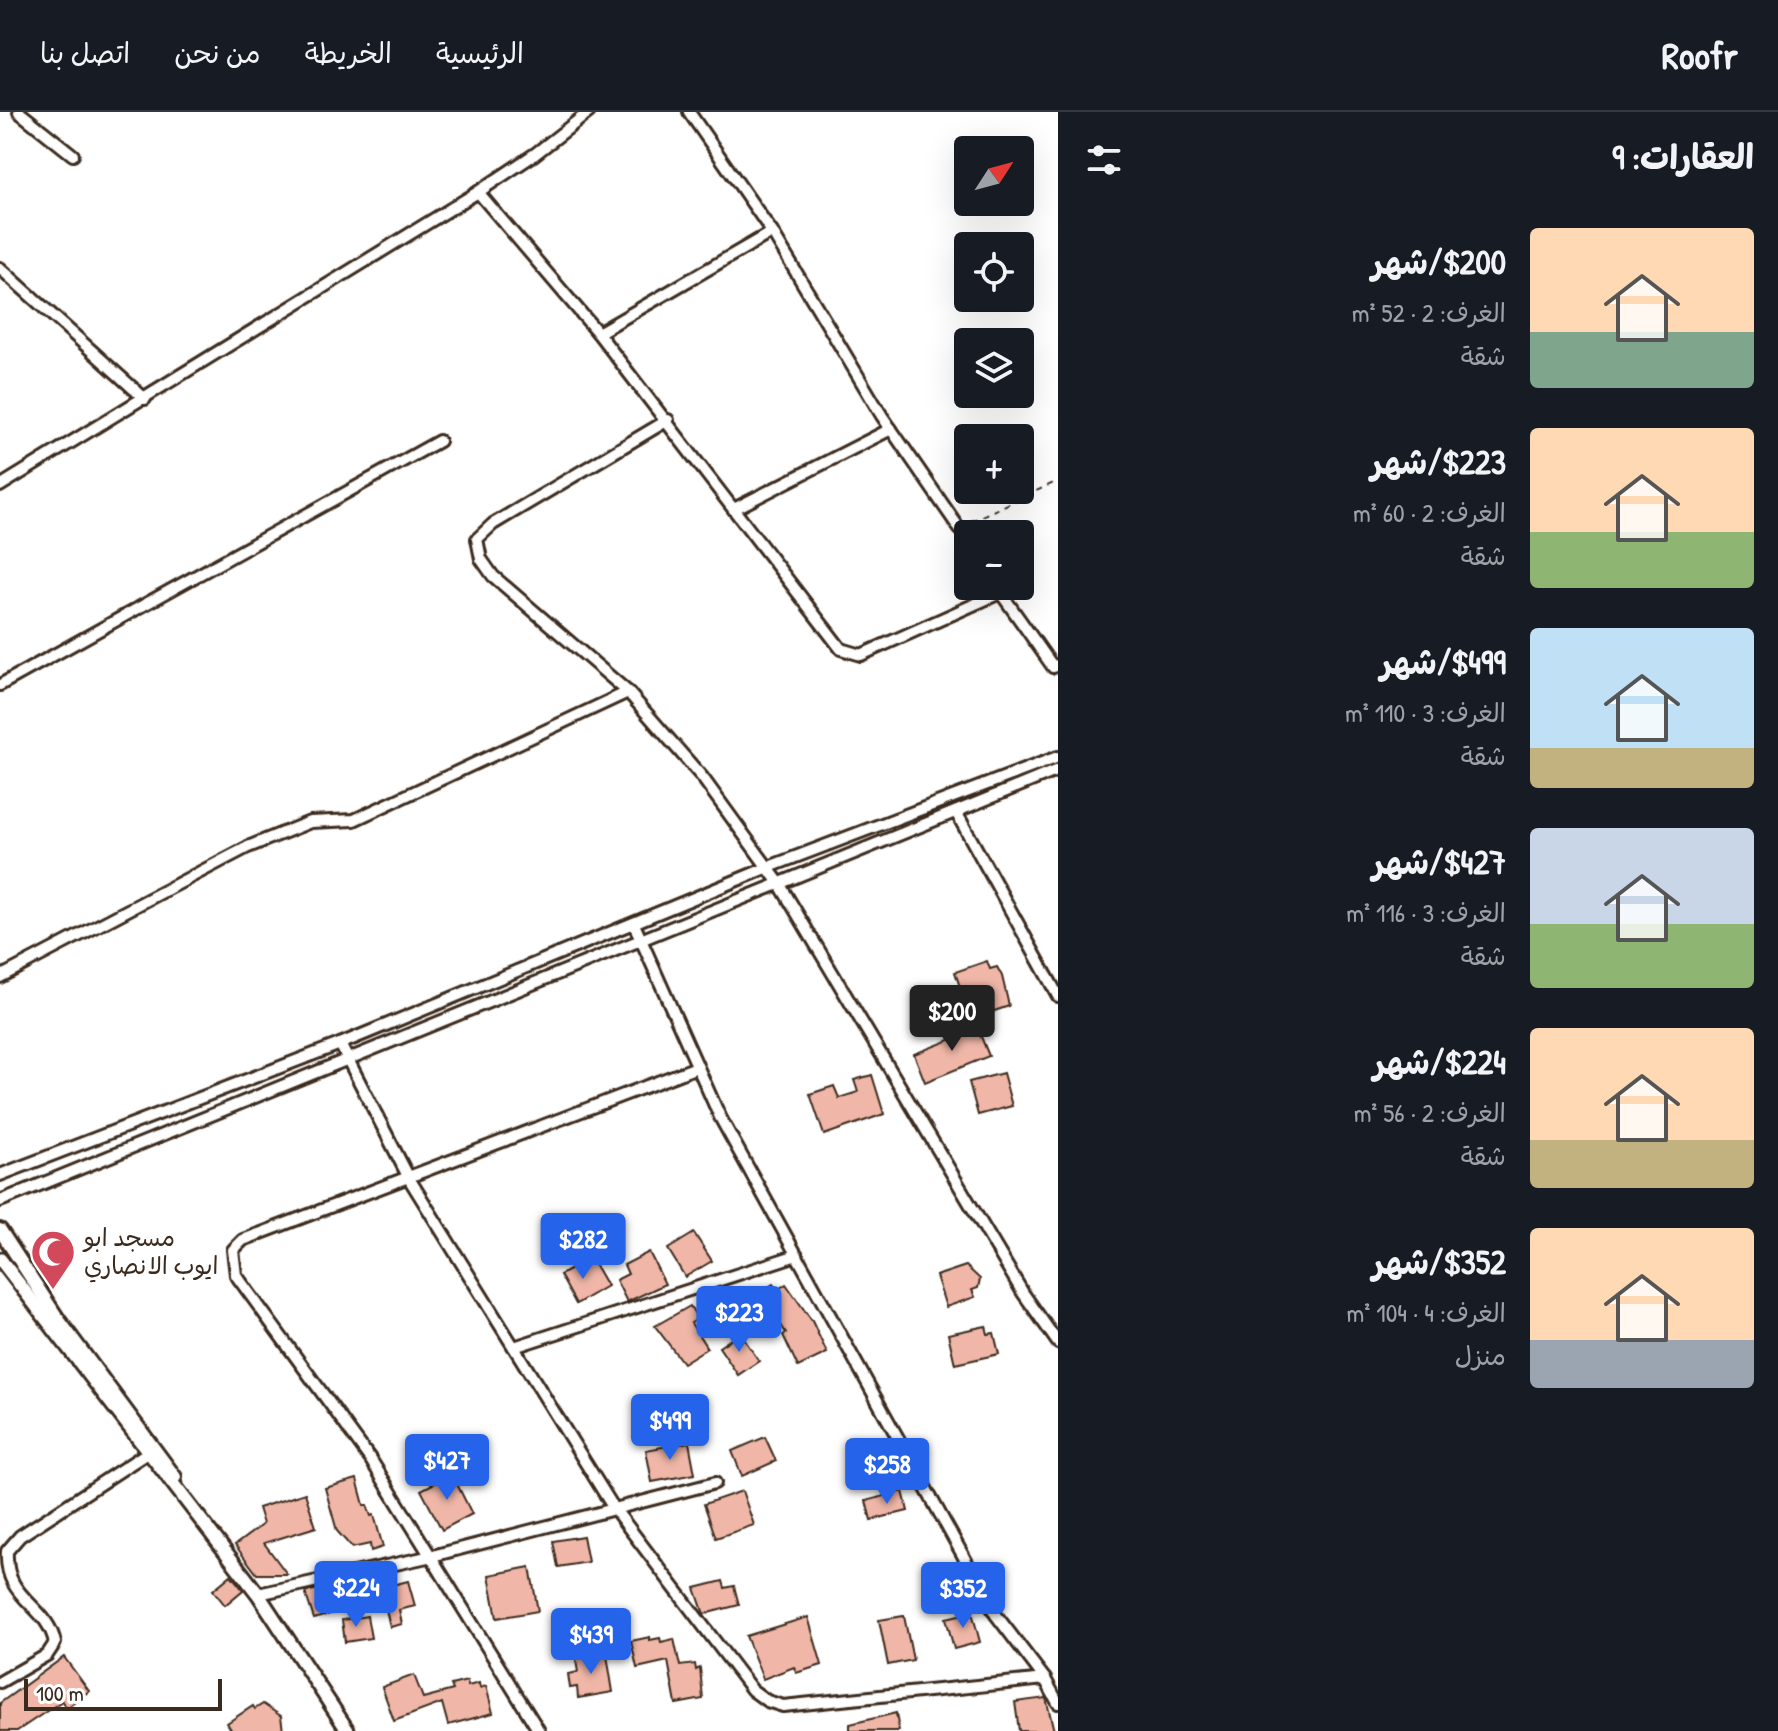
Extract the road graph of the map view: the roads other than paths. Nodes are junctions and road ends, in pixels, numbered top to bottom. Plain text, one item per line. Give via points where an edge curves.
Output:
1 (19, 112) edge
2 (589, 112) edge
3 (689, 112) edge
4 (73, 155) dead end
5 (478, 192) junction
6 (772, 232) junction
7 (0, 268) edge
8 (598, 333) junction
9 (145, 399) junction
10 (668, 420) junction
11 (891, 429) junction
12 (439, 441) dead end
13 (0, 486) edge
14 (736, 508) junction
15 (954, 520) edge
16 (975, 600) edge
17 (1006, 600) edge
18 (1056, 670) edge
19 (0, 685) edge
20 (628, 692) junction
21 (1058, 757) edge
22 (1058, 770) edge
23 (956, 812) junction
24 (769, 867) junction
25 (779, 883) junction
26 (634, 924) junction
27 (642, 942) junction
28 (0, 977) edge
29 (1058, 996) edge
30 (340, 1044) junction
31 (349, 1060) junction
32 (697, 1067) junction
33 (0, 1175) edge
34 (410, 1180) junction
35 (0, 1201) edge
36 (0, 1230) edge
37 (797, 1255) junction
38 (0, 1259) edge
39 (1058, 1343) edge
40 (514, 1347) junction
41 (147, 1453) junction
42 (715, 1483) dead end
43 (183, 1495) junction
44 (613, 1507) junction
45 (432, 1556) junction
46 (258, 1594) junction
47 (1045, 1679) junction
48 (0, 1682) edge
49 (1058, 1703) edge
50 (348, 1731) edge
51 (539, 1731) edge

1 - 4 street
2 - 5 street
3 - 6 street
5 - 8 street
5 - 9 street
6 - 8 street
6 - 11 street
7 - 9 street
8 - 10 street
9 - 13 street
10 - 14 street
10 - 20 street via 521,505 477,539 481,559 493,576
11 - 14 street
11 - 15 street
12 - 19 street
14 - 16 street via 848,654 861,655
17 - 18 street
20 - 24 street via 702,777
20 - 28 street via 354,820 310,822 248,847
21 - 24 street
22 - 23 street
23 - 25 street
23 - 29 street
24 - 25 street
24 - 26 street
25 - 27 street
25 - 39 street
26 - 27 street
26 - 30 street
27 - 31 street
27 - 32 street
30 - 31 street
30 - 33 street
31 - 34 street
31 - 35 street
32 - 34 street
32 - 37 street
34 - 40 street
34 - 45 street via 243,1240 233,1250 233,1260 236,1275 371,1460
36 - 43 street
37 - 40 street
37 - 47 street via 996,1615
38 - 41 street
40 - 44 street
41 - 43 street
41 - 48 street via 20,1536 7,1551 8,1579 51,1630 55,1643 47,1655
42 - 44 street
43 - 46 street
44 - 45 street
44 - 47 street via 752,1690 767,1701 783,1706
45 - 46 street
45 - 51 street
46 - 50 street
47 - 49 street

